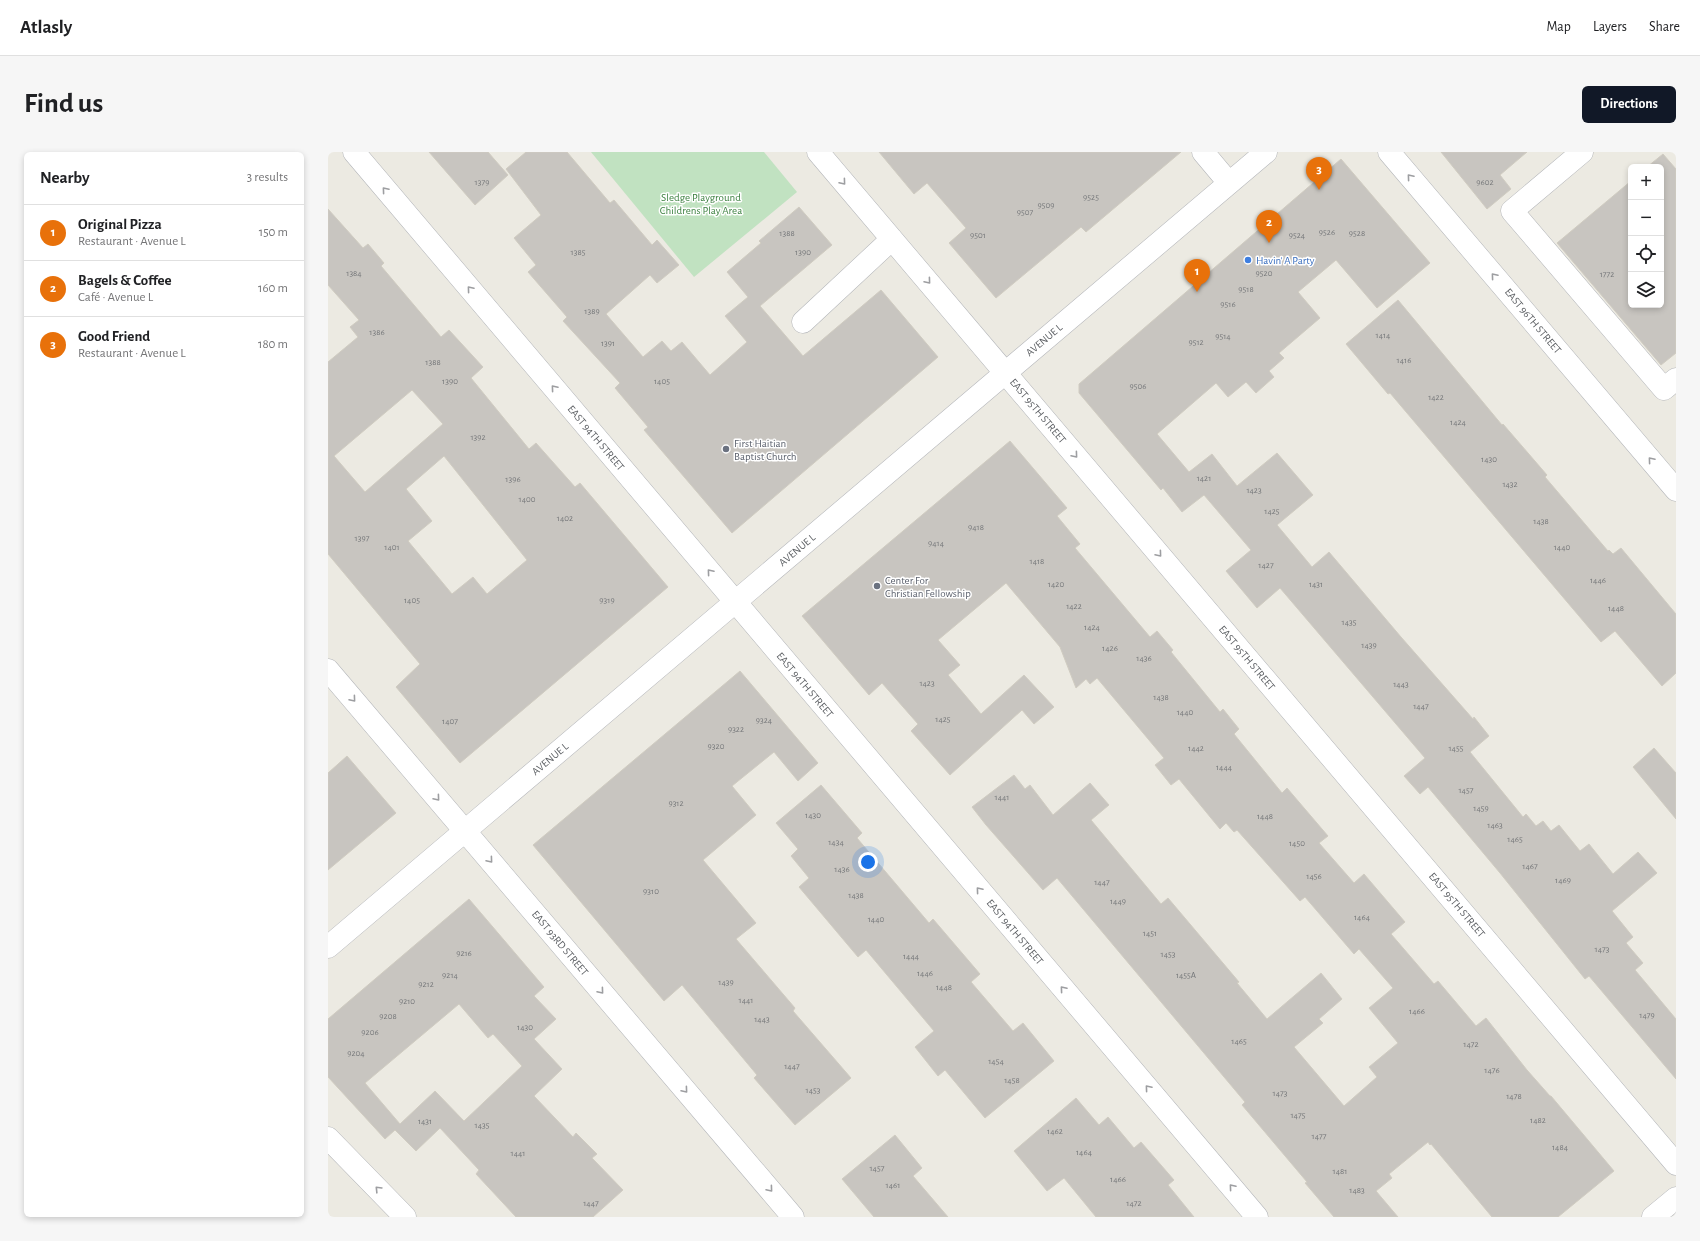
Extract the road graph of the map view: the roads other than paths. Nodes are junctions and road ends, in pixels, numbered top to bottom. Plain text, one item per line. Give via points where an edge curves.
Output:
1 (354, 152) edge
2 (818, 152) edge
3 (1204, 152) edge
4 (1266, 152) edge
5 (1389, 152) edge
6 (1582, 152) edge
7 (1229, 183) junction
8 (892, 239) junction
9 (803, 322) dead end
10 (1006, 373) junction
11 (1676, 379) edge
12 (1676, 490) edge
13 (735, 602) junction
14 (328, 670) edge
15 (464, 830) junction
16 (328, 947) edge
17 (328, 1138) edge
18 (1676, 1164) edge
19 (1676, 1198) edge
20 (405, 1217) edge
21 (793, 1217) edge
22 (1257, 1217) edge
23 (1653, 1217) edge

13 -> 1 street, EAST 94TH STREET
2 -> 8 street, EAST 95TH STREET
3 - 7 street
4 - 7 street, AVENUE L
12 -> 5 street, EAST 96TH STREET
6 - 11 street via 1512,210 1664,389
7 - 10 street, AVENUE L
8 - 9 street
8 -> 10 street, EAST 95TH STREET
10 - 13 street, AVENUE L
10 -> 18 street, EAST 95TH STREET
13 - 15 street, AVENUE L
22 -> 13 street, EAST 94TH STREET
14 -> 15 street, EAST 93RD STREET
15 - 16 street, AVENUE L
15 -> 21 street, EAST 93RD STREET
20 -> 17 street
19 - 23 street

